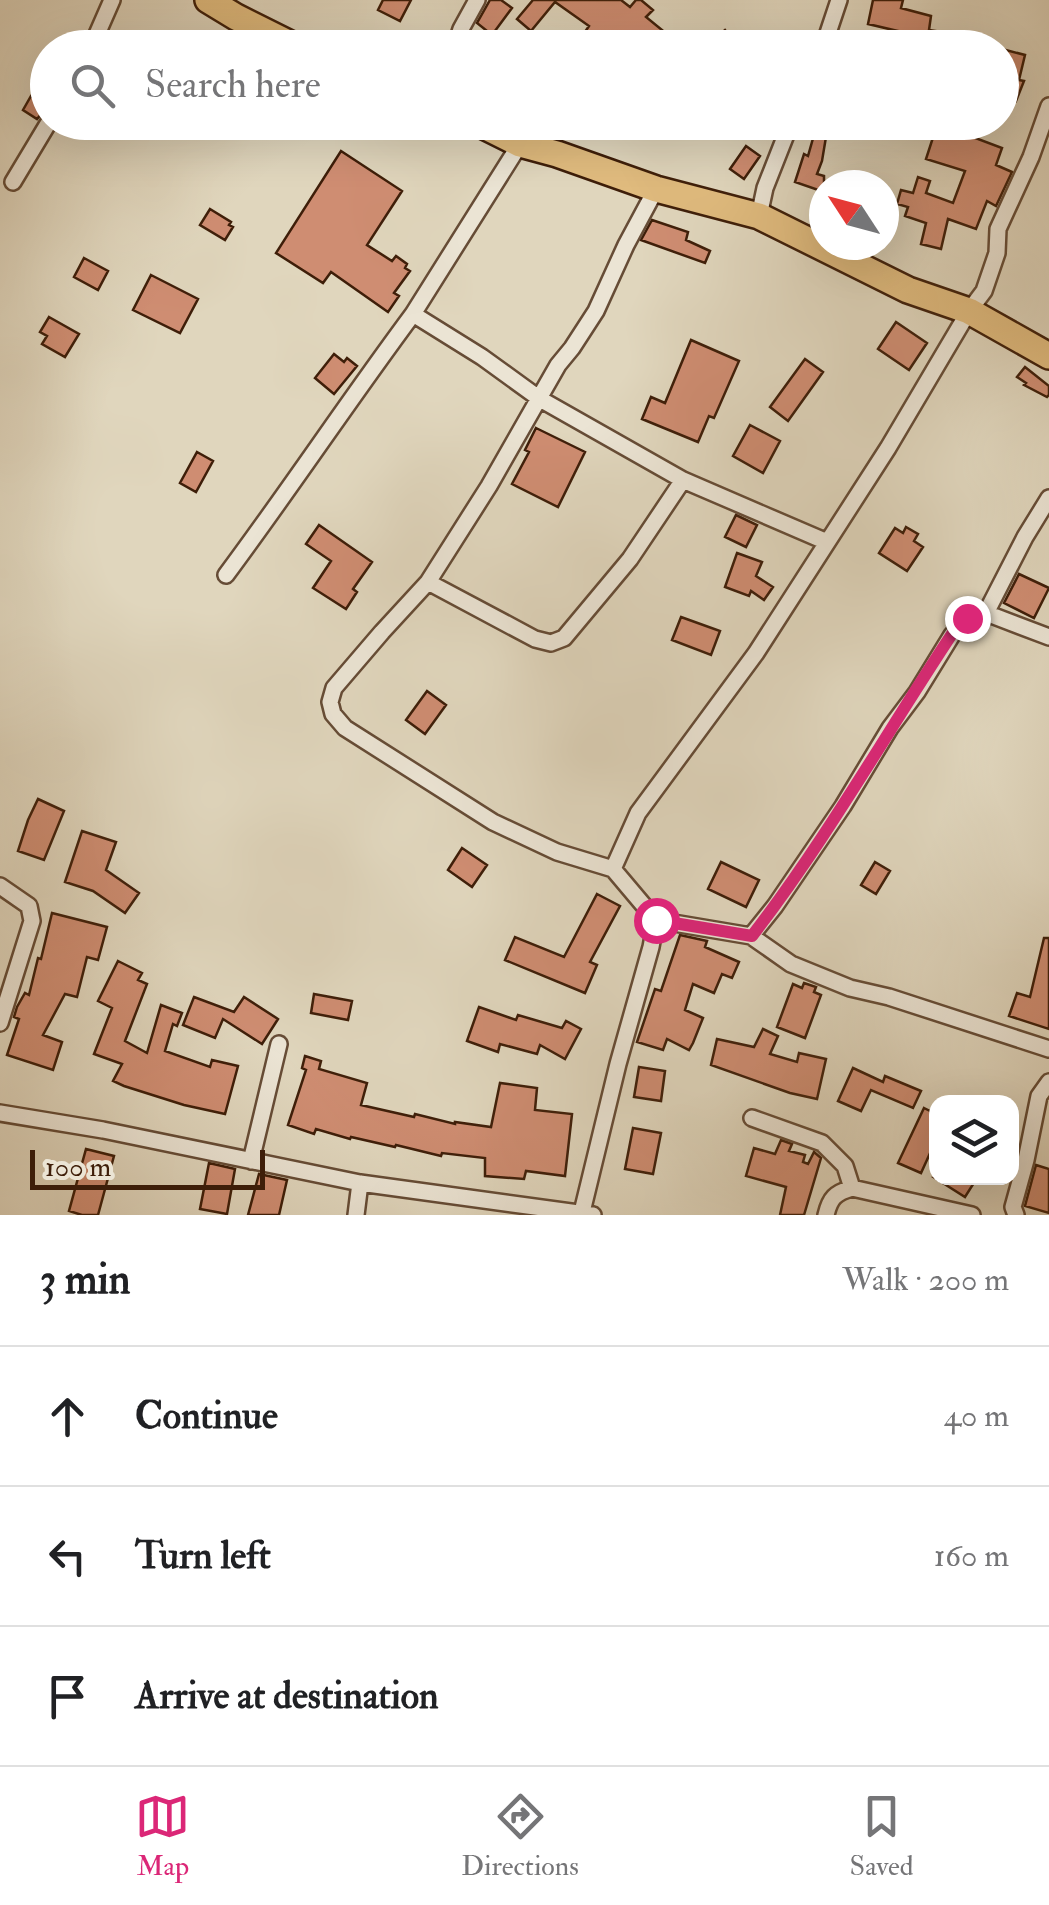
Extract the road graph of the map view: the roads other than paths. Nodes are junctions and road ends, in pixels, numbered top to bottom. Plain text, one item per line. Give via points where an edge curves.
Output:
1 (112, 0) edge
2 (208, 0) edge
3 (476, 0) edge
4 (833, 5) edge
5 (100, 30) edge
6 (262, 30) edge
7 (462, 30) edge
8 (827, 30) edge
9 (1049, 106) edge
10 (38, 140) edge
11 (512, 140) edge
12 (784, 140) edge
13 (520, 144) junction
14 (14, 182) dead end
15 (656, 189) junction
16 (758, 216) junction
17 (968, 312) junction
18 (413, 314) junction
19 (1049, 356) edge
20 (540, 399) junction
21 (683, 480) junction
22 (1049, 498) edge
23 (827, 542) junction
24 (226, 575) dead end
25 (428, 582) junction
26 (986, 613) junction
27 (1049, 637) edge
28 (613, 869) junction
29 (0, 886) edge
30 (656, 920) junction
31 (752, 936) junction
32 (0, 1022) edge
33 (279, 1044) dead end
34 (1049, 1048) edge
35 (1049, 1082) edge
36 (0, 1114) edge
37 (752, 1118) dead end
38 (251, 1161) junction
39 (360, 1183) junction
40 (852, 1188) junction
41 (587, 1214) edge
42 (356, 1215) edge
43 (826, 1215) edge
44 (972, 1215) edge
45 (1016, 1215) edge

1 - 5 street
2 - 6 main road
3 - 7 street
4 - 8 street
9 - 17 street via 998,229 984,291
10 - 14 street
11 - 13 main road
12 - 16 street
13 - 15 main road
13 - 18 street
15 - 16 main road
15 - 20 street via 596,310
16 - 17 main road
17 - 19 main road
17 - 23 street
18 - 20 street
18 - 24 street
20 - 21 street
20 - 25 street
21 - 23 street
21 - 25 street via 630,559 564,638 534,639
22 - 26 street
23 - 28 street via 638,813
25 - 28 street via 334,688 334,714 362,740 494,822
26 - 27 street
26 - 31 street via 967,618 952,634
28 - 30 street
29 - 32 street via 30,906 32,921
30 - 31 street
30 - 41 street
31 - 34 street via 791,964 850,988
33 - 38 street
35 - 45 street via 1038,1096
36 - 38 street
37 - 40 street via 822,1143 845,1166
38 - 39 street
39 - 41 street
39 - 42 street
40 - 43 street via 836,1192
40 - 44 street

